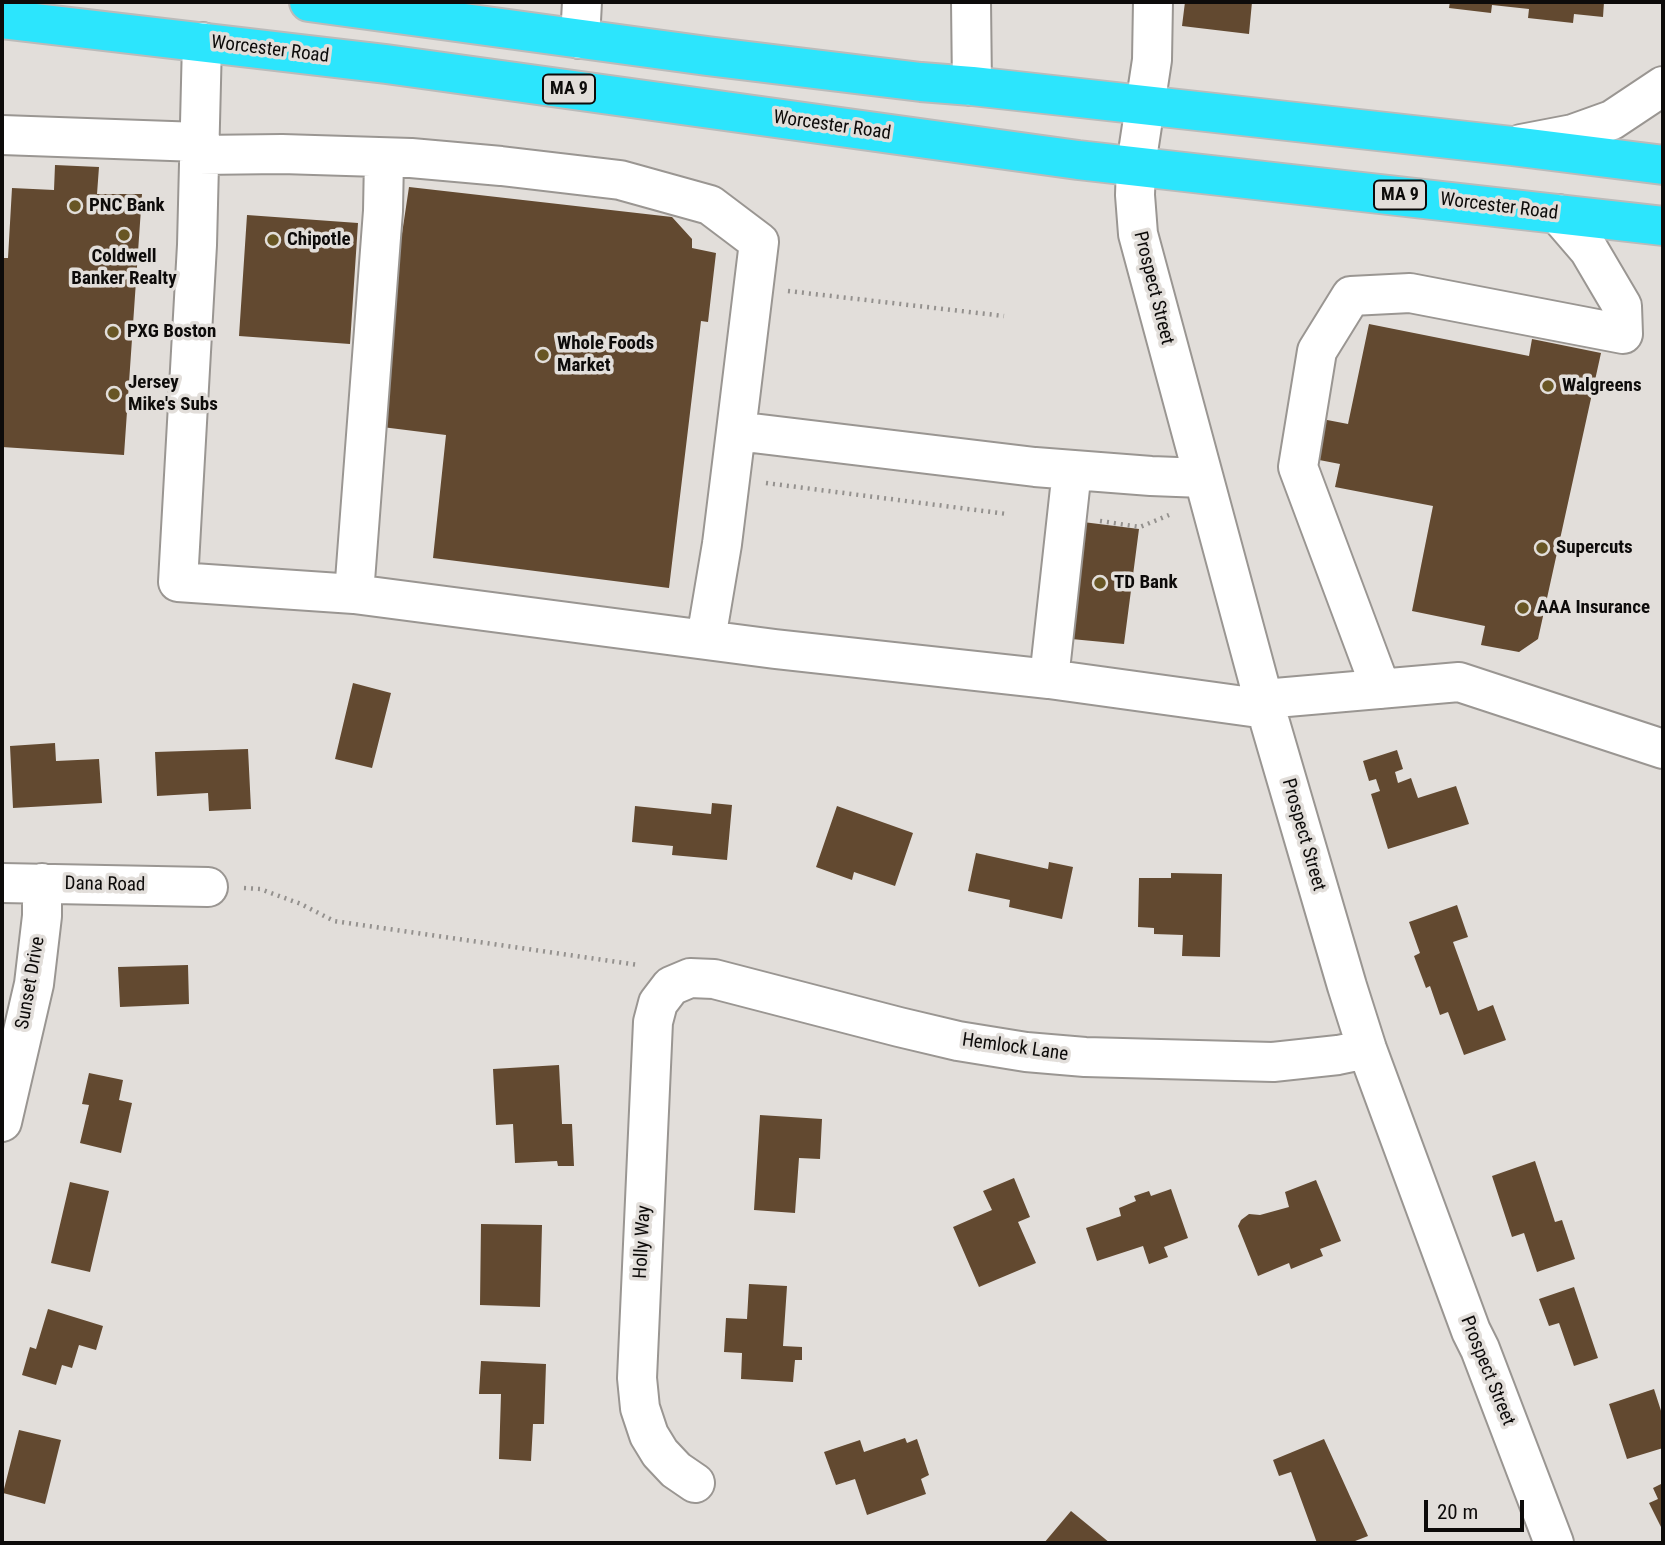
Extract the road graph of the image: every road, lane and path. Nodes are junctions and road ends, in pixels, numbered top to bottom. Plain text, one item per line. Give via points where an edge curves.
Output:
1 (309, 2) edge
2 (971, 2) edge
3 (1153, 2) edge
4 (364, 5) edge
5 (2, 19) edge
6 (581, 20) edge
7 (202, 42) junction
8 (972, 86) junction
9 (1663, 86) edge
10 (1144, 107) junction
11 (2, 135) edge
12 (1511, 146) junction
13 (199, 149) junction
14 (384, 158) junction
15 (1136, 165) junction
16 (1663, 165) edge
17 (1558, 214) junction
18 (1663, 226) edge
19 (783, 290) dead end
20 (1004, 316) dead end
21 (736, 431) junction
22 (1072, 470) junction
23 (1203, 478) junction
24 (758, 482) dead end
25 (1007, 514) dead end
26 (1169, 515) dead end
27 (1093, 520) dead end
28 (354, 594) junction
29 (706, 639) junction
30 (1049, 679) junction
31 (1381, 689) junction
32 (1265, 704) junction
33 (1663, 749) edge
34 (2, 883) edge
35 (42, 883) junction
36 (208, 887) joint
37 (638, 965) dead end
38 (671, 986) joint
39 (1367, 1049) junction
40 (2, 1122) edge
41 (695, 1483) dead end
42 (1554, 1543) edge

1 - 4 highway
2 - 8 street
3 - 10 street, Prospect Street via 1152,60
4 - 6 highway
5 - 7 highway, Worcester Road / MA 9
6 - 8 highway via 774,65
7 - 13 street
7 - 15 highway, Worcester Road / MA 9
8 - 10 highway
9 - 12 street via 1612,120 1573,134
10 - 12 highway
10 - 15 street, Prospect Street
11 - 13 street
12 - 16 highway
13 - 14 street
13 - 28 street via 178,582
14 - 21 street via 620,180 710,205 759,242
14 - 28 street
15 - 17 highway, Worcester Road / MA 9
15 - 23 street, Prospect Street via 1138,234
17 - 18 highway, Worcester Road / MA 9
17 - 31 street via 1589,250 1622,306 1623,334 1410,293 1363,295 1351,296 1317,351 1298,467
19 - 20 path
21 - 22 street
21 - 29 street
22 - 23 street
22 - 30 street
23 - 32 street, Prospect Street
24 - 25 path
26 - 27 path via 1140,527
28 - 29 street
29 - 30 street
30 - 32 street
31 - 32 street
31 - 33 street via 1460,682
32 - 39 street, Prospect Street
34 - 35 street, Dana Road
35 - 36 street, Dana Road
35 - 40 street, Sunset Drive via 34,984
36 - 37 path via 260,889 334,921
38 - 39 street, Hemlock Lane via 690,978 714,979 958,1041 1026,1052 1273,1062
38 - 41 street, Holly Way via 658,1003 653,1022 637,1378 649,1435 676,1470
39 - 42 street, Prospect Street

